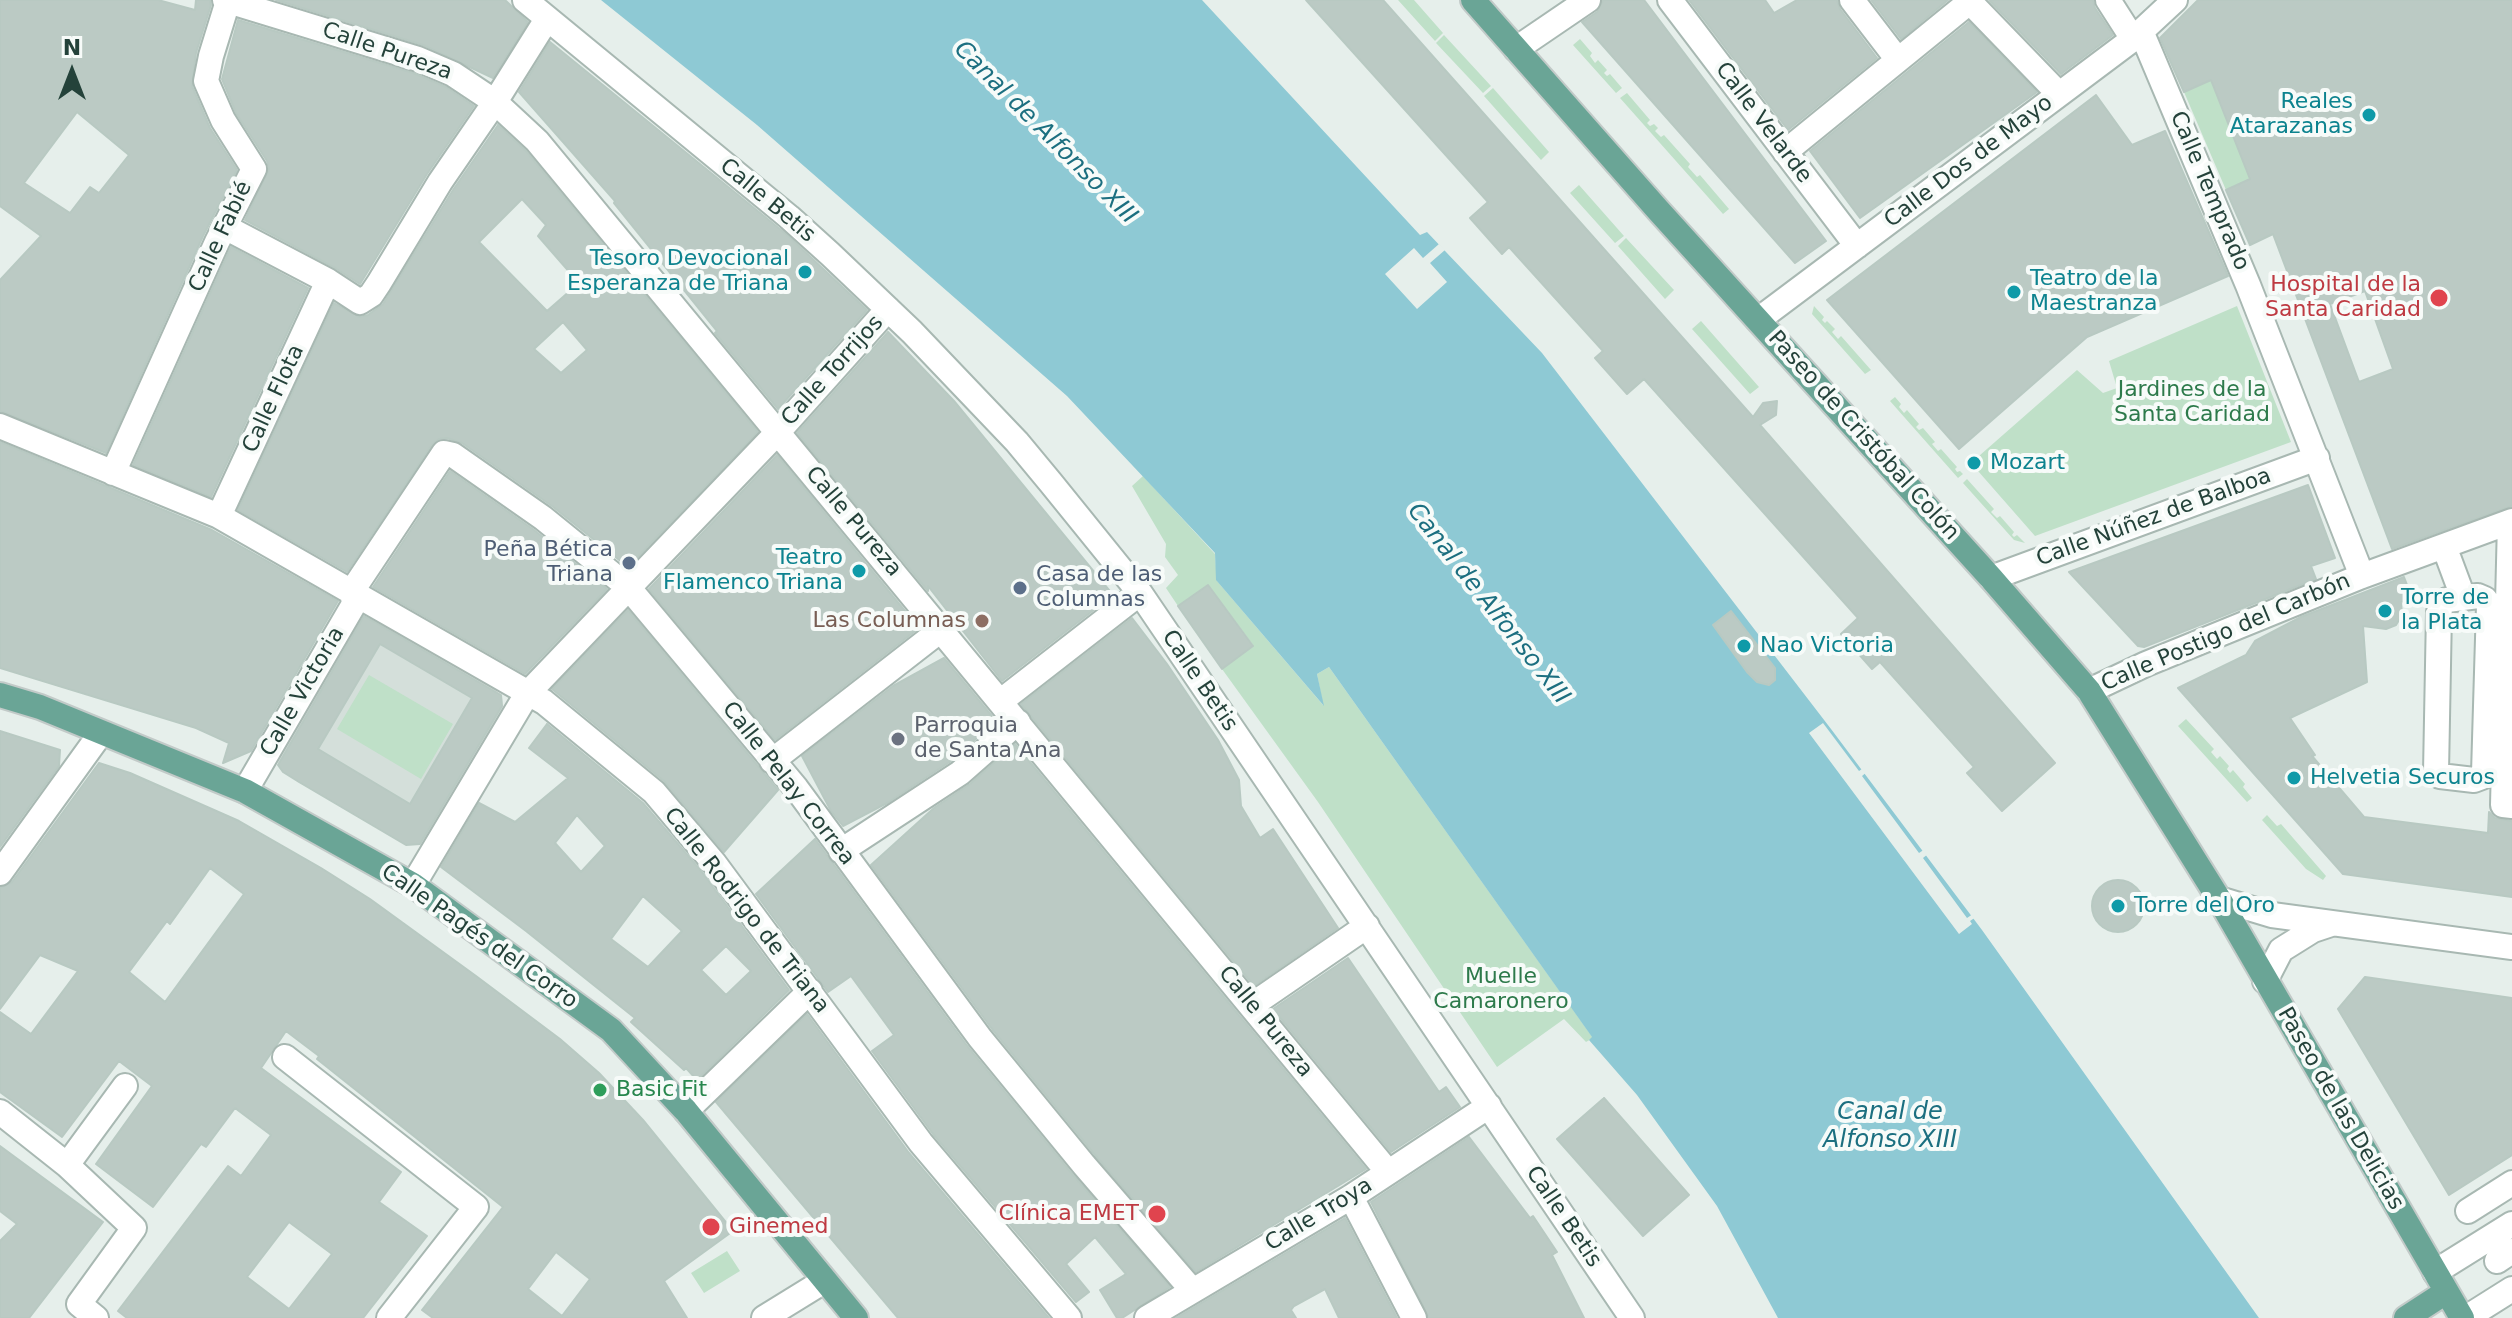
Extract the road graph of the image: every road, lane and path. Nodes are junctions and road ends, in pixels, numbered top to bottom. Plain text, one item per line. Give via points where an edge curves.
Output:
1 (227, 0) edge
2 (525, 0) edge
3 (1473, 0) edge
4 (1588, 0) edge
5 (1670, 0) edge
6 (1852, 0) edge
7 (2108, 0) edge
8 (2175, 0) edge
9 (1970, 1) edge
10 (547, 19) junction
11 (2137, 35) junction
12 (1516, 49) junction
13 (1898, 60) junction
14 (2059, 94) junction
15 (495, 102) junction
16 (1785, 152) junction
17 (216, 235) junction
18 (1857, 246) junction
19 (328, 281) junction
20 (888, 309) junction
21 (1758, 320) junction
22 (0, 426) edge
23 (778, 432) junction
24 (2317, 458) junction
25 (113, 473) junction
26 (219, 516) junction
27 (2511, 522) edge
28 (2444, 546) junction
29 (2362, 576) junction
30 (1991, 578) junction
31 (628, 587) junction
32 (352, 591) junction
33 (1140, 593) junction
34 (2463, 597) junction
35 (942, 629) junction
36 (2089, 691) junction
37 (527, 694) junction
38 (0, 695) edge
39 (1001, 701) junction
40 (1018, 722) junction
41 (101, 733) junction
42 (772, 761) junction
43 (245, 791) junction
44 (2508, 805) edge
45 (841, 851) junction
46 (0, 873) edge
47 (413, 885) junction
48 (2219, 899) junction
49 (2337, 922) junction
50 (1367, 926) junction
51 (2512, 947) edge
52 (2265, 981) junction
53 (810, 991) junction
54 (1252, 1005) junction
55 (285, 1057) dead end
56 (125, 1086) dead end
57 (1489, 1106) junction
58 (686, 1111) junction
59 (0, 1112) edge
60 (67, 1165) junction
61 (1388, 1172) junction
62 (2512, 1183) edge
63 (1351, 1197) junction
64 (2468, 1211) dead end
65 (2512, 1224) edge
66 (824, 1281) junction
67 (2441, 1282) junction
68 (2512, 1289) edge
69 (1192, 1290) junction
70 (96, 1318) edge
71 (389, 1318) edge
72 (764, 1318) edge
73 (856, 1318) edge
74 (1069, 1318) edge
75 (1147, 1318) edge
76 (1414, 1318) edge
77 (1632, 1318) edge
78 (2406, 1318) edge
79 (2464, 1318) edge

1 - 15 street, Calle Pureza via 418,59
1 - 17 street, Calle Fabié via 206,81 254,169
2 - 10 street, Calle Betis
3 - 12 main road, Paseo de Cristóbal Colón
4 - 12 street
5 - 16 street, Calle Velarde
6 - 13 street
7 - 11 street, Calle Temprado
8 - 11 street, Calle Dos de Mayo
9 - 13 street
9 - 14 street
10 - 15 street
10 - 20 street, Calle Betis via 789,217
11 - 14 street, Calle Dos de Mayo
11 - 24 street, Calle Temprado via 2248,285
12 - 21 main road, Paseo de Cristóbal Colón
13 - 16 street
14 - 18 street, Calle Dos de Mayo
15 - 19 street via 371,295 360,302
15 - 23 street, Calle Pureza via 537,141
16 - 18 street, Calle Velarde
17 - 19 street
17 - 25 street, Calle Fabié
18 - 21 street, Calle Dos de Mayo
19 - 26 street, Calle Flota
20 - 23 street, Calle Torrijos
20 - 33 street, Calle Betis via 1017,442
21 - 30 main road, Paseo de Cristóbal Colón
22 - 25 street, Calle Rodrigo de Triana
23 - 31 street, Calle Torrijos
23 - 35 street, Calle Pureza
24 - 29 street, Calle Temprado
24 - 30 street, Calle Núñez de Balboa
25 - 26 street, Calle Rodrigo de Triana
26 - 32 street, Calle Rodrigo de Triana
27 - 28 street, Calle Postigo del Carbón
27 - 44 street
28 - 29 street, Calle Postigo del Carbón
28 - 34 street
29 - 36 street, Calle Postigo del Carbón
30 - 36 main road, Paseo de Cristóbal Colón
31 - 32 street, Calle Pelay Correa via 543,518 447,453
31 - 37 street, Calle Torrijos
31 - 42 street, Calle Pelay Correa
32 - 37 street, Calle Rodrigo de Triana
32 - 43 street, Calle Victoria via 354,604
33 - 39 street
33 - 50 street, Calle Betis
34 - 34 street via 2478,596 2489,605 2484,773 2474,780 2436,772 2439,612 2442,604
35 - 39 street, Calle Pureza
35 - 42 street
36 - 48 main road, Paseo de Cristóbal Colón
37 - 47 street, Calle Torrijos
37 - 53 street, Calle Rodrigo de Triana via 544,702 654,792
38 - 41 main road, Calle Pagés del Corro
39 - 40 street, Calle Pureza
40 - 45 street via 960,773
40 - 54 street, Calle Pureza
41 - 43 main road, Calle Pagés del Corro
41 - 46 street
42 - 45 street, Calle Pelay Correa
43 - 47 main road, Calle Pagés del Corro
45 - 69 street, Calle Pelay Correa via 980,1038
47 - 58 main road, Calle Pagés del Corro via 611,1030
48 - 49 street via 2272,915
48 - 52 main road, Paseo de las Delicias
49 - 51 street
49 - 52 street via 2281,950
50 - 54 street
50 - 57 street, Calle Betis
52 - 67 main road, Paseo de las Delicias
53 - 58 street
53 - 74 street, Calle Rodrigo de Triana via 921,1143
54 - 61 street, Calle Pureza
55 - 71 street via 476,1207
56 - 60 street
57 - 61 street, Calle Troya
57 - 77 street, Calle Betis
58 - 66 main road, Calle Pagés del Corro
59 - 60 street
60 - 70 street via 134,1228 79,1304
61 - 63 street, Calle Troya
62 - 64 street
63 - 69 street, Calle Troya
63 - 76 street
65 - 67 street
66 - 72 street
66 - 73 main road, Calle Pagés del Corro
67 - 78 main road
67 - 79 main road, Paseo de las Delicias
68 - 79 street
69 - 75 street, Calle Troya

